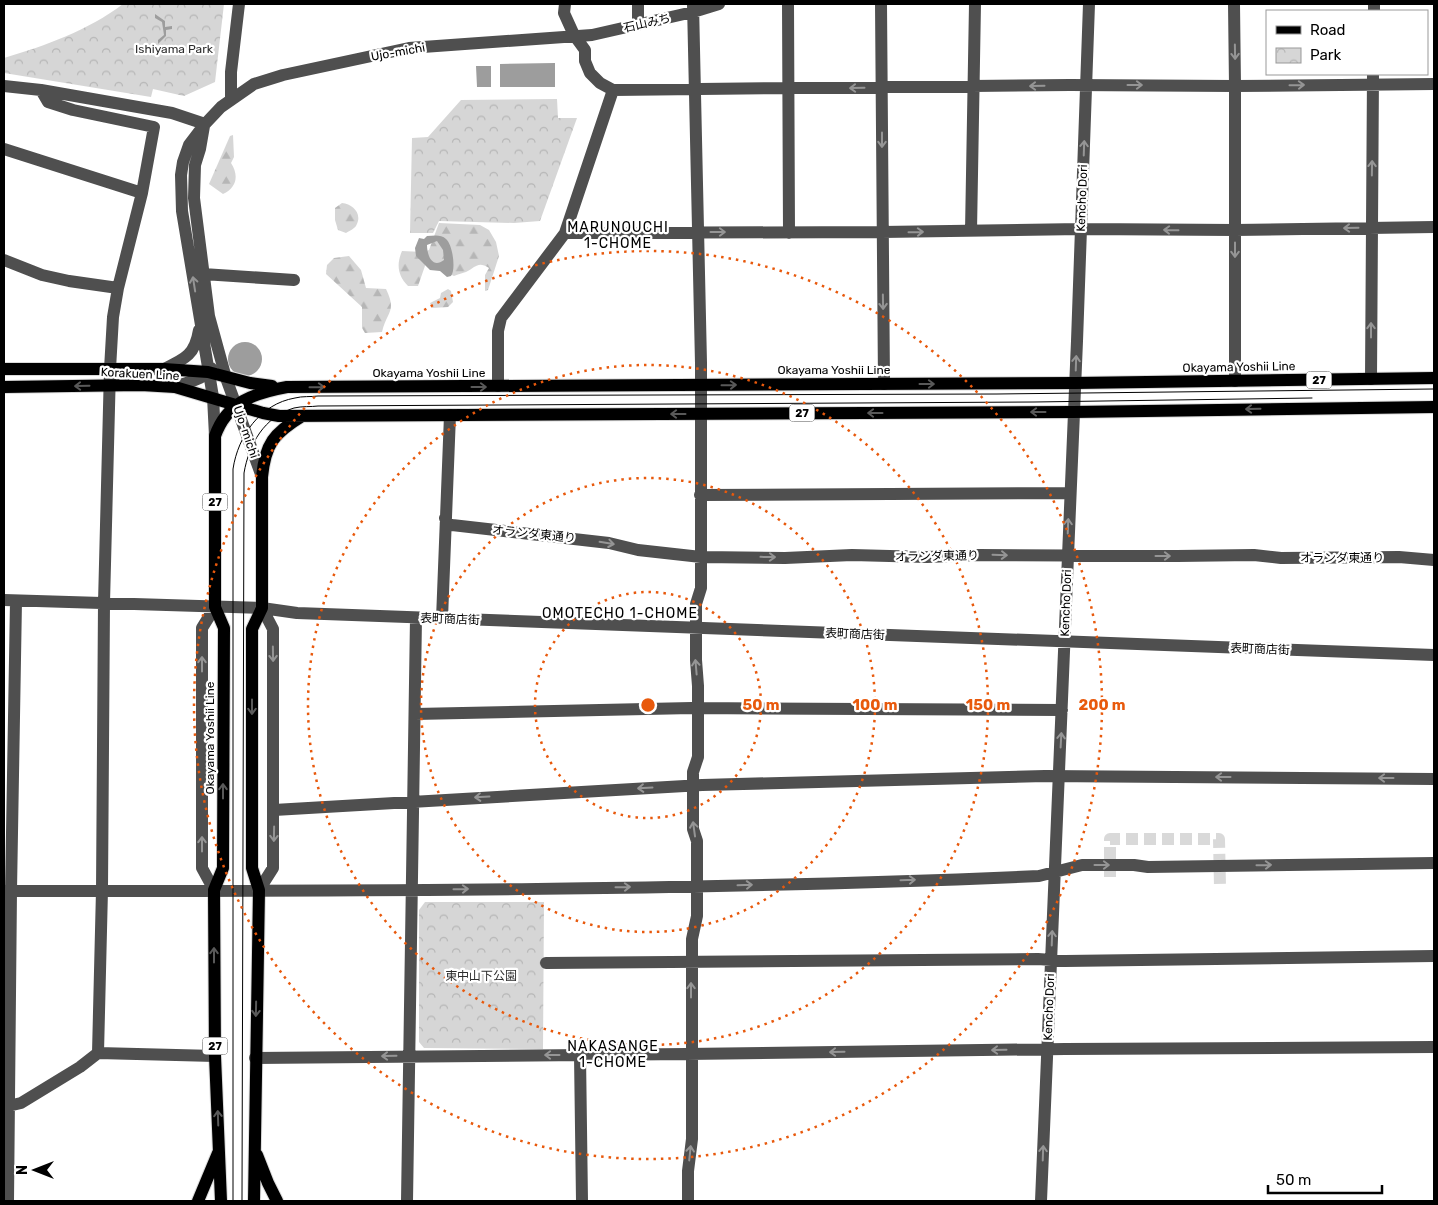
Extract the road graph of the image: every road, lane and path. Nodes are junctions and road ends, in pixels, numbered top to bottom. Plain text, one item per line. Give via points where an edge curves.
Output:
1 (239, 4) edge
2 (565, 4) edge
3 (638, 4) edge
4 (719, 4) edge
5 (788, 4) edge
6 (881, 4) edge
7 (975, 4) edge
8 (1089, 4) edge
9 (1234, 4) edge
10 (693, 8) edge
11 (638, 25) junction
12 (574, 35) junction
13 (1373, 79) edge
14 (1434, 84) edge
15 (1086, 85) junction
16 (4, 86) edge
17 (1235, 86) junction
18 (973, 87) junction
19 (882, 88) junction
20 (788, 89) junction
21 (41, 90) junction
22 (613, 90) junction
23 (696, 90) junction
24 (231, 99) junction
25 (205, 124) junction
26 (4, 150) edge
27 (142, 193) junction
28 (1434, 227) edge
29 (1371, 228) junction
30 (1081, 229) junction
31 (1235, 230) junction
32 (971, 231) junction
33 (699, 232) junction
34 (789, 232) junction
35 (882, 232) junction
36 (565, 233) junction
37 (4, 260) edge
38 (203, 274) junction
39 (294, 280) dead end
40 (118, 288) junction
41 (200, 324) junction
42 (218, 352) junction
43 (4, 368) edge
44 (110, 369) junction
45 (164, 370) junction
46 (208, 372) junction
47 (226, 378) junction
48 (1434, 378) edge
49 (1371, 379) junction
50 (1235, 381) junction
51 (1075, 383) junction
52 (884, 384) junction
53 (701, 385) junction
54 (109, 386) junction
55 (498, 386) junction
56 (4, 387) edge
57 (175, 387) junction
58 (287, 387) junction
59 (213, 397) junction
60 (237, 405) junction
61 (1434, 407) edge
62 (1073, 412) junction
63 (701, 414) junction
64 (450, 415) junction
65 (302, 416) junction
66 (215, 436) junction
67 (262, 477) junction
68 (1070, 493) junction
69 (700, 495) junction
70 (450, 522) junction
71 (1067, 556) junction
72 (701, 557) junction
73 (1434, 560) edge
74 (10, 600) edge
75 (104, 603) junction
76 (215, 607) junction
77 (262, 608) junction
78 (416, 618) junction
79 (442, 619) junction
80 (696, 628) junction
81 (1064, 641) junction
82 (1434, 655) edge
83 (9, 683) edge
84 (698, 708) junction
85 (1062, 710) junction
86 (415, 714) junction
87 (1059, 776) junction
88 (1434, 779) edge
89 (693, 786) junction
90 (413, 801) junction
91 (274, 810) junction
92 (1434, 863) edge
93 (1054, 872) junction
94 (696, 886) junction
95 (7, 890) edge
96 (102, 890) junction
97 (214, 890) junction
98 (259, 890) junction
99 (412, 890) junction
100 (1434, 956) edge
101 (1051, 960) junction
102 (546, 963) dead end
103 (692, 963) junction
104 (1434, 1048) edge
105 (1048, 1049) junction
106 (98, 1053) junction
107 (691, 1054) junction
108 (580, 1055) junction
109 (215, 1056) junction
110 (410, 1056) junction
111 (255, 1058) junction
112 (7, 1107) edge
113 (254, 1146) junction
114 (219, 1150) junction
115 (8, 1201) edge
116 (198, 1201) edge
117 (222, 1201) edge
118 (254, 1201) edge
119 (277, 1201) edge
120 (407, 1201) edge
121 (582, 1201) edge
122 (688, 1201) edge
123 (1041, 1201) edge

1 - 24 street
2 - 12 street via 564,13
3 - 11 street
4 - 10 street, 石山みち
5 - 20 street
6 - 19 street
7 - 18 street
8 - 15 street, Kencho Dori
9 -> 17 street
10 - 11 street, 石山みち
10 - 23 street
11 - 12 street, 石山みち via 592,35
12 - 22 street via 584,50 590,73
12 - 24 street, Ujo-michi via 408,48 254,84
13 - 14 street
17 -> 13 street
29 -> 13 street
15 -> 17 street
15 -> 18 street
30 -> 15 street, Kencho Dori
16 - 21 street
17 - 31 street
18 - 19 street
18 - 32 street
19 -> 20 street
19 -> 35 street
20 - 23 street
20 - 34 street
21 - 25 street via 172,113
21 - 27 street via 48,102 154,127
22 - 23 street
22 - 36 street
23 - 33 street
24 - 25 street, Ujo-michi
25 - 38 street, Ujo-michi via 194,175
41 -> 25 street, Ujo-michi via 182,210 181,175 189,145
26 - 27 street
27 - 40 street
28 - 29 street
29 -> 31 street
49 -> 29 street
31 -> 30 street
30 - 32 street
51 -> 30 street, Kencho Dori
31 -> 50 street
35 -> 32 street
33 -> 34 street
33 - 36 street
33 - 53 street
34 - 35 street
35 -> 52 street
36 - 55 street via 501,318
37 - 40 street via 69,282
38 - 39 street
38 - 42 street, Ujo-michi
40 - 44 street
41 - 45 street via 189,356
41 - 46 street, Ujo-michi
42 - 46 street
42 - 47 street, Ujo-michi
43 - 44 main road, Korakuen Line
44 - 45 main road, Korakuen Line
44 - 54 street
45 - 46 main road, Korakuen Line
46 - 47 main road, Korakuen Line
46 - 57 street
46 - 59 street, Ujo-michi
47 - 58 main road, Korakuen Line
47 - 60 street, Ujo-michi
48 - 49 main road, Okayama Yoshii Line / 27
49 - 50 main road, Okayama Yoshii Line / 27
50 - 51 main road, Okayama Yoshii Line / 27
52 -> 51 main road, Okayama Yoshii Line / 27
51 - 62 street, Kencho Dori
53 -> 52 main road, Okayama Yoshii Line / 27
53 - 55 main road, Okayama Yoshii Line / 27
53 - 63 street
54 -> 56 main road, Korakuen Line
54 - 57 main road, Korakuen Line
54 - 75 street
58 -> 55 main road, Okayama Yoshii Line / 27
57 - 59 main road, Korakuen Line
58 - 60 main road, Okayama Yoshii Line / 27 via 263,391
59 - 60 main road, Korakuen Line
59 - 66 street, Ujo-michi
60 - 65 main road, Korakuen Line via 279,416
60 - 66 main road, Okayama Yoshii Line / 27 via 226,414
60 - 67 street, Ujo-michi
61 -> 62 main road, 27
62 -> 63 main road, 27
62 - 68 street, Kencho Dori
63 -> 64 main road, 27
63 - 69 street
64 - 65 main road, 27
64 - 70 street
65 - 67 main road via 278,432 270,444 264,458
66 - 76 main road, Okayama Yoshii Line / 27
67 - 77 main road
68 - 69 street
71 -> 68 street, Kencho Dori
69 - 72 street
70 -> 72 street, オランダ東通り
70 - 79 street
72 -> 71 street, オランダ東通り
71 -> 73 street, オランダ東通り via 1254,555
71 - 81 street, Kencho Dori
72 - 80 street
74 - 75 street, 表町商店街
74 - 83 street
75 - 76 street, 表町商店街
75 - 96 street
76 - 77 street, 表町商店街
97 -> 76 main road, Okayama Yoshii Line / 27 via 223,868 224,628
97 -> 76 street via 202,868 202,628
77 - 78 street, 表町商店街 via 297,614
77 -> 91 street via 273,629
77 -> 98 main road via 252,629 252,868
78 - 79 street, 表町商店街
78 - 86 street
79 - 80 street, 表町商店街
80 - 81 street, 表町商店街
84 -> 80 street
81 - 82 street, 表町商店街
81 - 85 street, Kencho Dori
83 - 95 street
84 - 85 street
84 - 86 street
84 - 89 street via 698,757
87 -> 85 street, Kencho Dori
86 - 90 street
88 -> 87 street
87 - 89 street
87 - 93 street, Kencho Dori
89 -> 90 street
94 -> 89 street
90 - 91 street
90 - 99 street
91 -> 98 street via 273,868
93 -> 92 street via 1082,865 1134,864 1148,868
94 -> 93 street via 1035,876
101 -> 93 street, Kencho Dori
99 -> 94 street
94 - 103 street via 697,916 692,939
95 - 96 street
95 - 112 street
96 - 97 street
96 - 106 street
97 - 98 street
109 -> 97 main road, Okayama Yoshii Line / 27
98 - 99 street
98 -> 111 main road
99 - 110 street
100 - 101 street
101 - 103 street
101 - 105 street, Kencho Dori
102 - 103 street
107 -> 103 street
104 - 105 street
105 -> 107 street
123 -> 105 street, Kencho Dori
106 - 109 street
106 - 112 street via 21,1103
107 - 108 street
122 -> 107 street via 692,1139
108 -> 110 street
108 - 121 street
114 -> 109 main road, Okayama Yoshii Line / 27
110 -> 111 street
110 - 120 street
111 - 113 main road
112 - 115 street
113 - 118 main road
113 - 119 main road
114 - 116 main road
114 - 117 main road, Okayama Yoshii Line / 27

